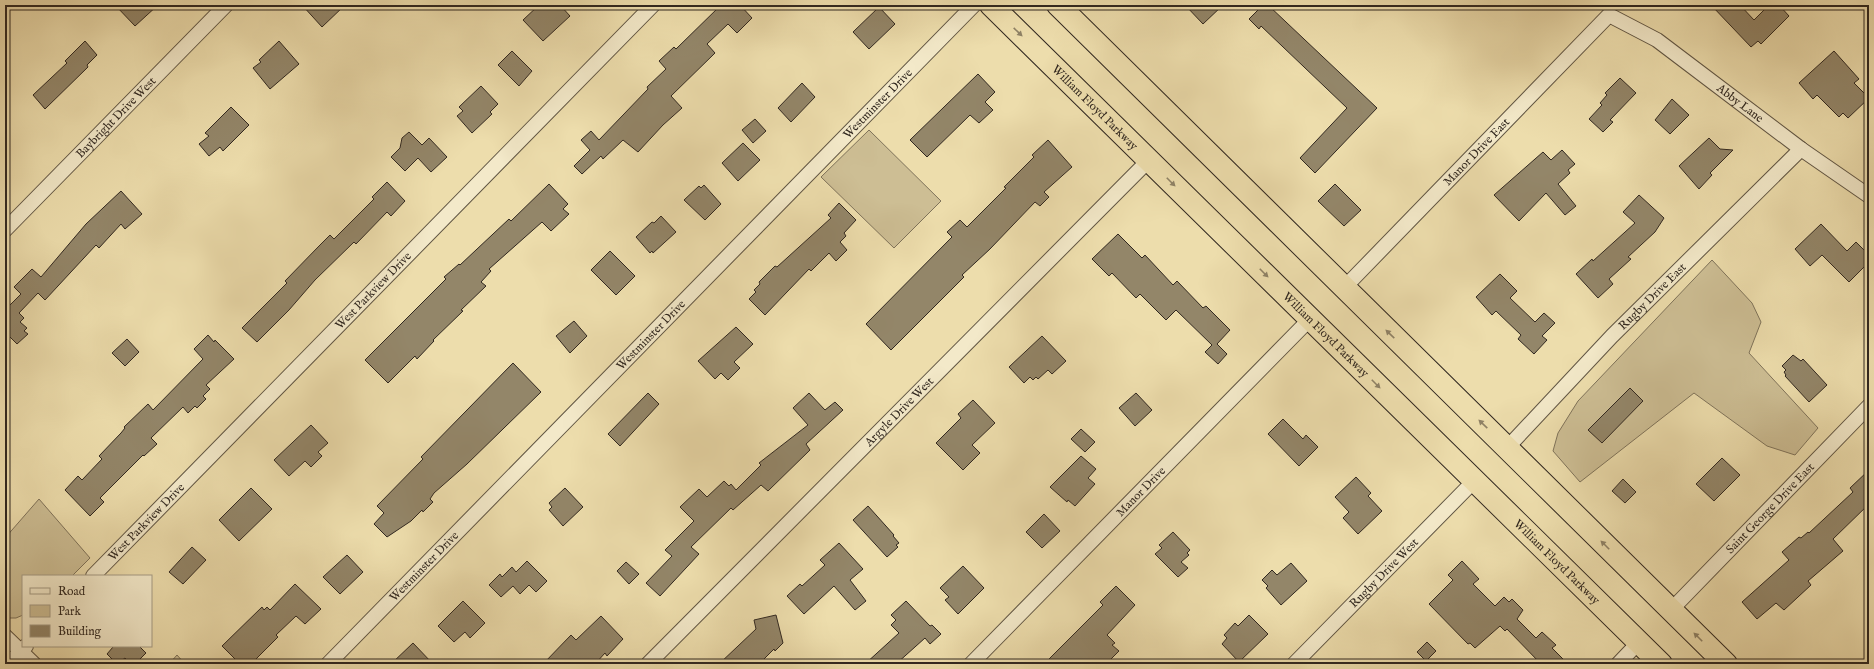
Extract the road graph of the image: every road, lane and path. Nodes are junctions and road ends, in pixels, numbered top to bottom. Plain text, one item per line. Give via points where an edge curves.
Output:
1 (226, 5) edge
2 (653, 5) edge
3 (974, 5) edge
4 (991, 5) edge
5 (1058, 5) edge
6 (1609, 15) joint
7 (1802, 149) junction
8 (1149, 160) junction
9 (1869, 196) edge
10 (5, 230) edge
11 (1344, 288) junction
12 (1310, 319) junction
13 (1869, 406) edge
14 (1507, 448) junction
15 (1474, 481) junction
16 (94, 575) edge
17 (1671, 610) junction
18 (5, 636) edge
19 (1639, 642) junction
20 (23, 649) edge
21 (8, 664) edge
22 (34, 664) edge
23 (328, 664) edge
24 (648, 664) edge
25 (971, 664) edge
26 (1294, 664) edge
27 (1618, 664) edge
28 (1661, 664) edge
29 (1726, 664) edge

1 - 10 street, Baybright Drive West
2 - 16 street, West Parkview Drive
3 - 23 street, Westminster Drive
4 -> 8 highway, William Floyd Parkway
5 - 11 highway
6 - 7 street, Abby Lane via 1658,40
6 - 11 street, Manor Drive East
7 - 9 street, Abby Lane
7 - 14 street, Rugby Drive East via 1612,336
8 -> 12 highway, William Floyd Parkway
8 - 24 street, Argyle Drive West
14 -> 11 highway
12 -> 15 highway, William Floyd Parkway
12 - 25 street, Manor Drive
13 - 17 street, Saint George Drive East
17 -> 14 highway
15 - 19 highway, William Floyd Parkway
15 - 26 street, Rugby Drive West
29 -> 17 highway
18 - 20 street
19 - 27 street
19 - 28 highway, William Floyd Parkway
20 - 21 street
20 - 22 street

